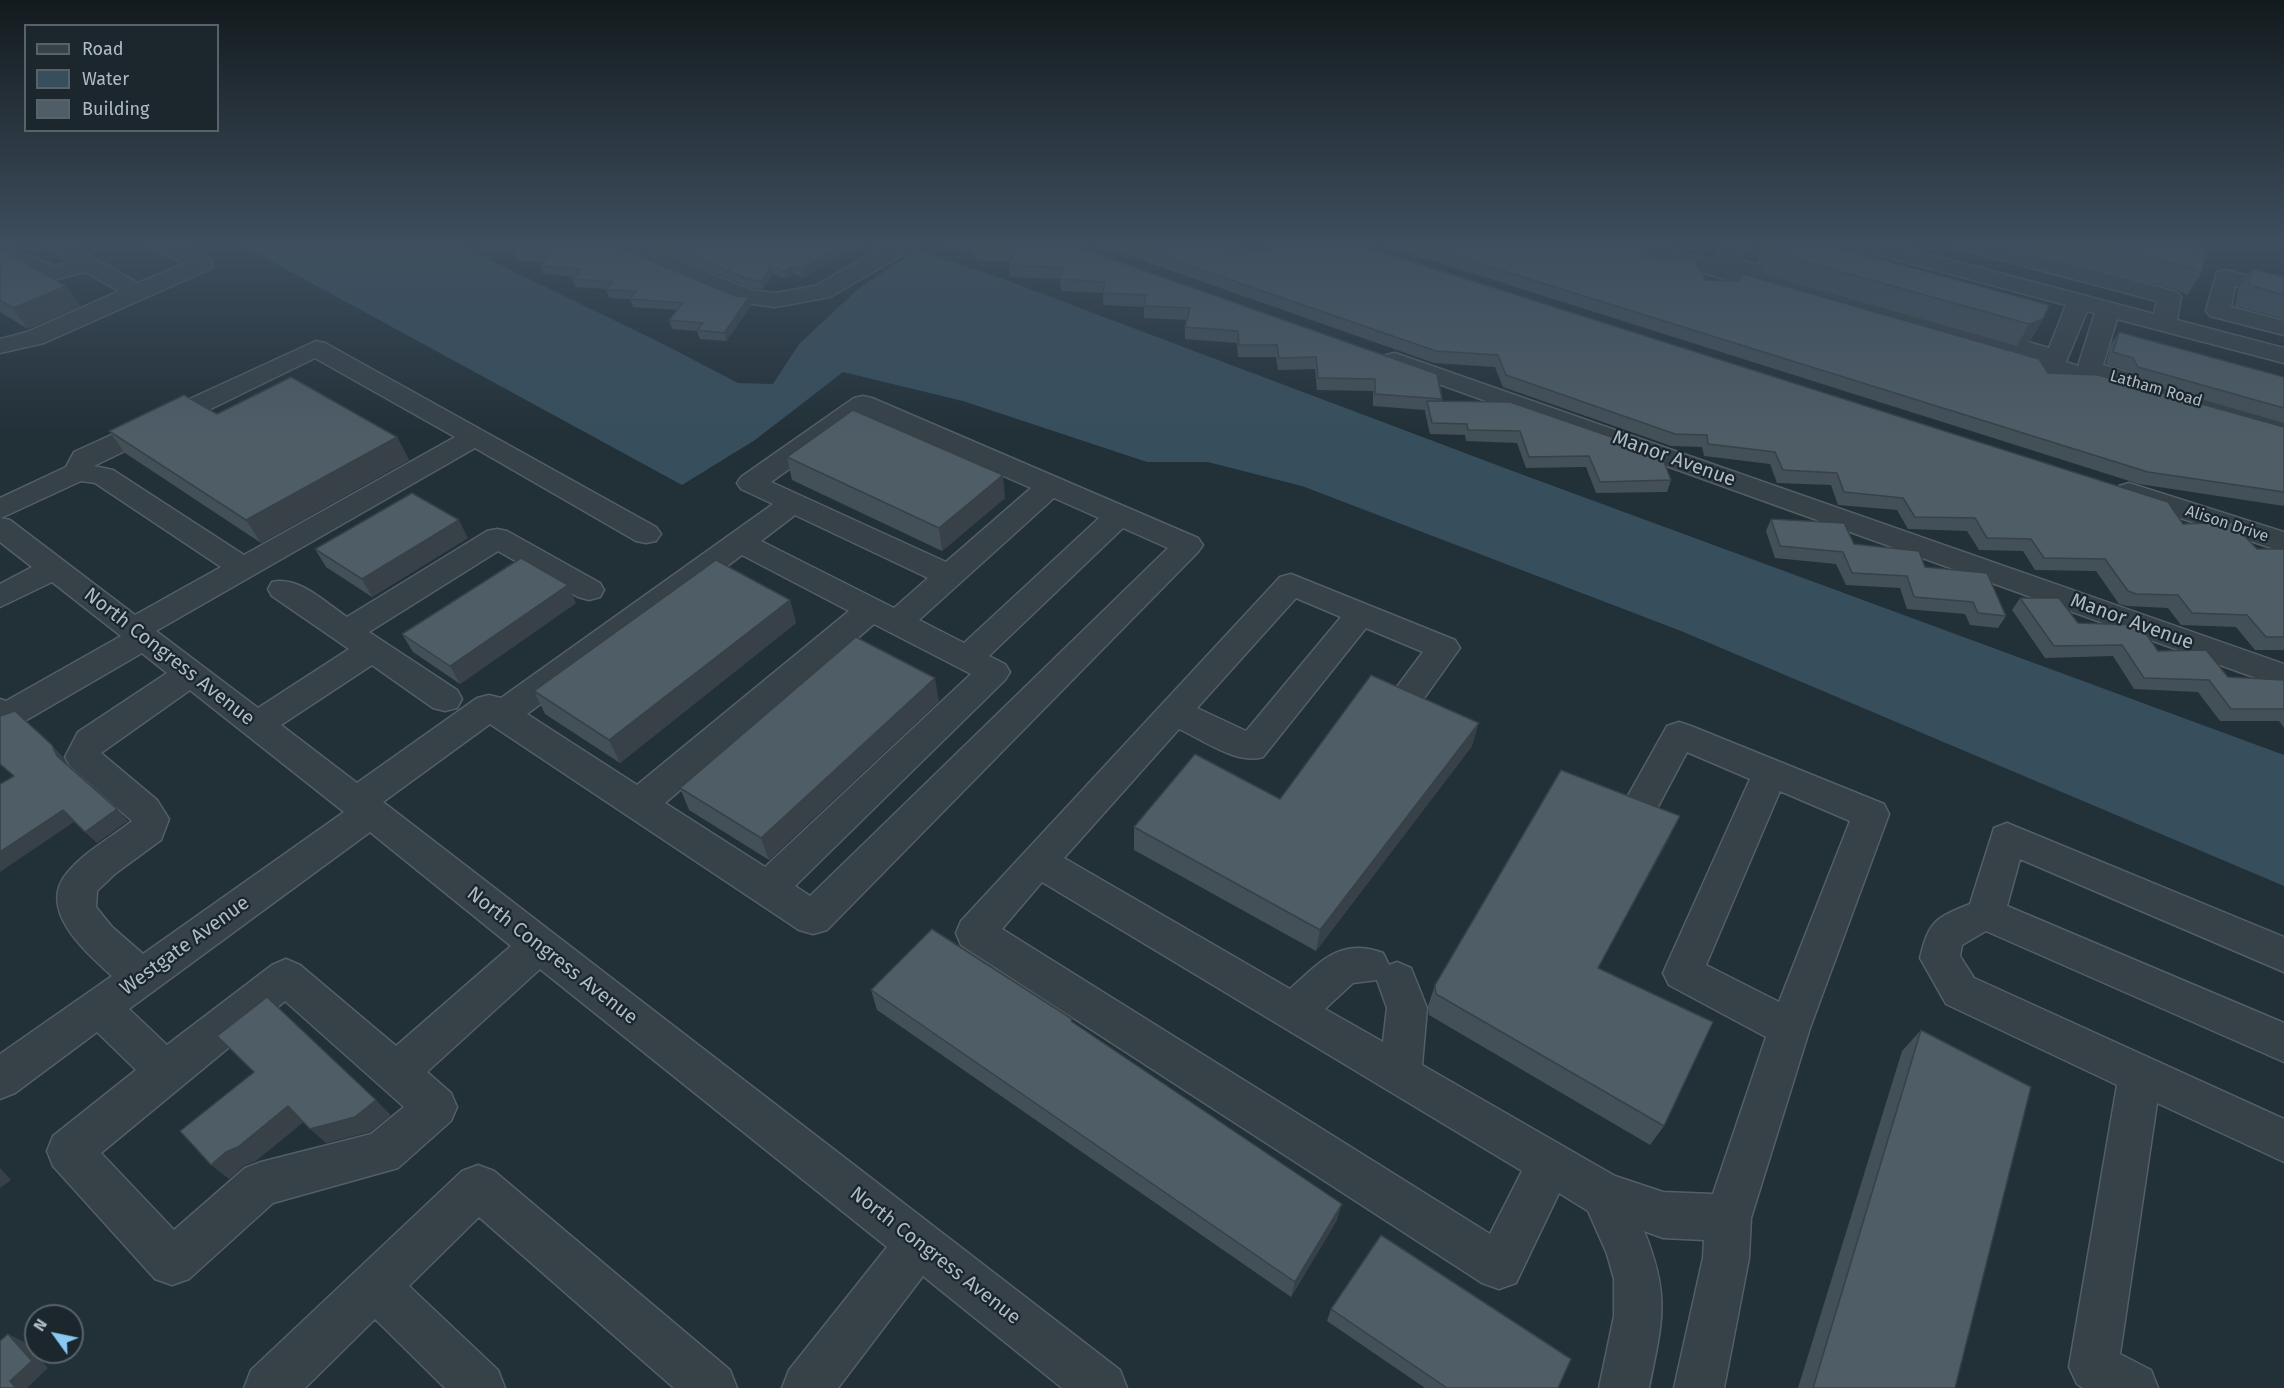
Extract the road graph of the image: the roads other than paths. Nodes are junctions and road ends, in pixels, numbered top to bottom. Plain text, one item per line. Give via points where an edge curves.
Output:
1 (102, 308) edge
2 (1849, 308) edge
3 (1883, 308) edge
4 (2076, 308) edge
5 (2088, 308) edge
6 (2167, 308) edge
7 (2219, 308) edge
8 (2046, 319) edge
9 (2105, 320) junction
10 (2069, 326) junction
11 (2284, 328) edge
12 (2161, 335) junction
13 (0, 346) edge
14 (1369, 351) edge
15 (2284, 356) edge
16 (2284, 426) edge
17 (2284, 433) edge
18 (475, 437) junction
19 (77, 472) junction
20 (2101, 484) edge
21 (1052, 486) junction
22 (793, 503) junction
23 (0, 509) edge
24 (1119, 516) junction
25 (0, 527) edge
26 (646, 534) dead end
27 (740, 542) junction
28 (2284, 542) edge
29 (531, 558) junction
30 (54, 568) junction
31 (243, 568) junction
32 (949, 576) junction
33 (501, 578) edge
34 (283, 589) dead end
35 (589, 590) dead end
36 (0, 597) edge
37 (1361, 613) junction
38 (884, 615) junction
39 (138, 634) junction
40 (411, 636) edge
41 (367, 645) junction
42 (967, 658) junction
43 (190, 674) junction
44 (2284, 676) edge
45 (444, 699) dead end
46 (1405, 699) edge
47 (0, 711) edge
48 (1174, 712) junction
49 (502, 715) junction
50 (257, 725) junction
51 (1771, 772) junction
52 (639, 804) junction
53 (363, 807) junction
54 (1638, 810) edge
55 (1038, 861) junction
56 (768, 888) junction
57 (1986, 914) junction
58 (540, 946) junction
59 (2284, 955) edge
60 (142, 977) junction
61 (100, 1008) junction
62 (1293, 1012) junction
63 (1789, 1028) junction
64 (2284, 1043) edge
65 (166, 1071) junction
66 (396, 1072) junction
67 (2140, 1074) junction
68 (1400, 1075) junction
69 (0, 1079) edge
70 (2284, 1141) edge
71 (1550, 1163) junction
72 (1604, 1195) junction
73 (1728, 1218) junction
74 (919, 1244) junction
75 (375, 1286) junction
76 (269, 1388) edge
77 (480, 1388) edge
78 (712, 1388) edge
79 (807, 1388) edge
80 (1102, 1388) edge
81 (1624, 1388) edge
82 (1699, 1388) edge
83 (2133, 1388) edge

1 - 13 street via 35,338
2 - 17 street
3 - 10 street via 2057,358
4 - 10 street
5 - 9 street
6 - 12 street
7 - 11 street via 2218,311
8 - 10 street
9 - 12 street
9 - 16 street, Latham Road via 2089,369
12 - 15 street
14 - 44 street, Manor Avenue
18 - 19 street via 316,348 84,458
18 - 26 street
18 - 31 street
19 - 23 street
19 - 31 street via 103,476
20 - 28 street, Alison Drive
21 - 22 street via 863,404 750,483
21 - 24 street
21 - 32 street
22 - 27 street
22 - 32 street
24 - 42 street
24 - 56 street via 1188,545 813,918
25 - 30 street, North Congress Avenue
27 - 38 street
27 - 49 street
29 - 33 street
29 - 35 street
29 - 41 street via 496,538
30 - 36 street
30 - 39 street, North Congress Avenue
31 - 39 street
32 - 38 street
34 - 41 street
37 - 46 street via 1444,648
37 - 48 street via 1291,584
37 - 48 street via 1251,748
38 - 42 street
38 - 52 street
39 - 43 street, North Congress Avenue
39 - 47 street via 6,716
40 - 41 street
41 - 45 street
41 - 50 street
42 - 56 street via 994,672
43 - 50 street, North Congress Avenue
43 - 60 street via 90,741 82,757 151,819 148,830 103,862 79,885 77,911 98,939
48 - 55 street
49 - 52 street
49 - 53 street, Westgate Avenue via 489,707
50 - 53 street, North Congress Avenue
51 - 54 street via 1679,735
51 - 63 street via 1871,814
51 - 63 street via 1683,973
52 - 56 street
53 - 58 street, North Congress Avenue
53 - 60 street, Westgate Avenue
55 - 62 street
55 - 71 street via 975,933 1499,1266
57 - 59 street via 2007,838
57 - 64 street
57 - 67 street via 1945,936 1940,958 1960,991
58 - 66 street
58 - 74 street, North Congress Avenue
60 - 61 street, Westgate Avenue
61 - 65 street
61 - 69 street, Westgate Avenue
62 - 68 street
62 - 68 street via 1344,966 1383,972 1407,1008
63 - 73 street
65 - 66 street via 286,977
65 - 66 street via 69,1150 172,1262 261,1184 382,1153 436,1107
67 - 70 street
67 - 83 street via 2094,1367
68 - 71 street
71 - 72 street
72 - 73 street via 1663,1215
72 - 81 street via 1628,1249 1639,1290
73 - 82 street via 1726,1258
74 - 79 street
74 - 80 street, North Congress Avenue
75 - 76 street
75 - 77 street
75 - 78 street via 478,1186

